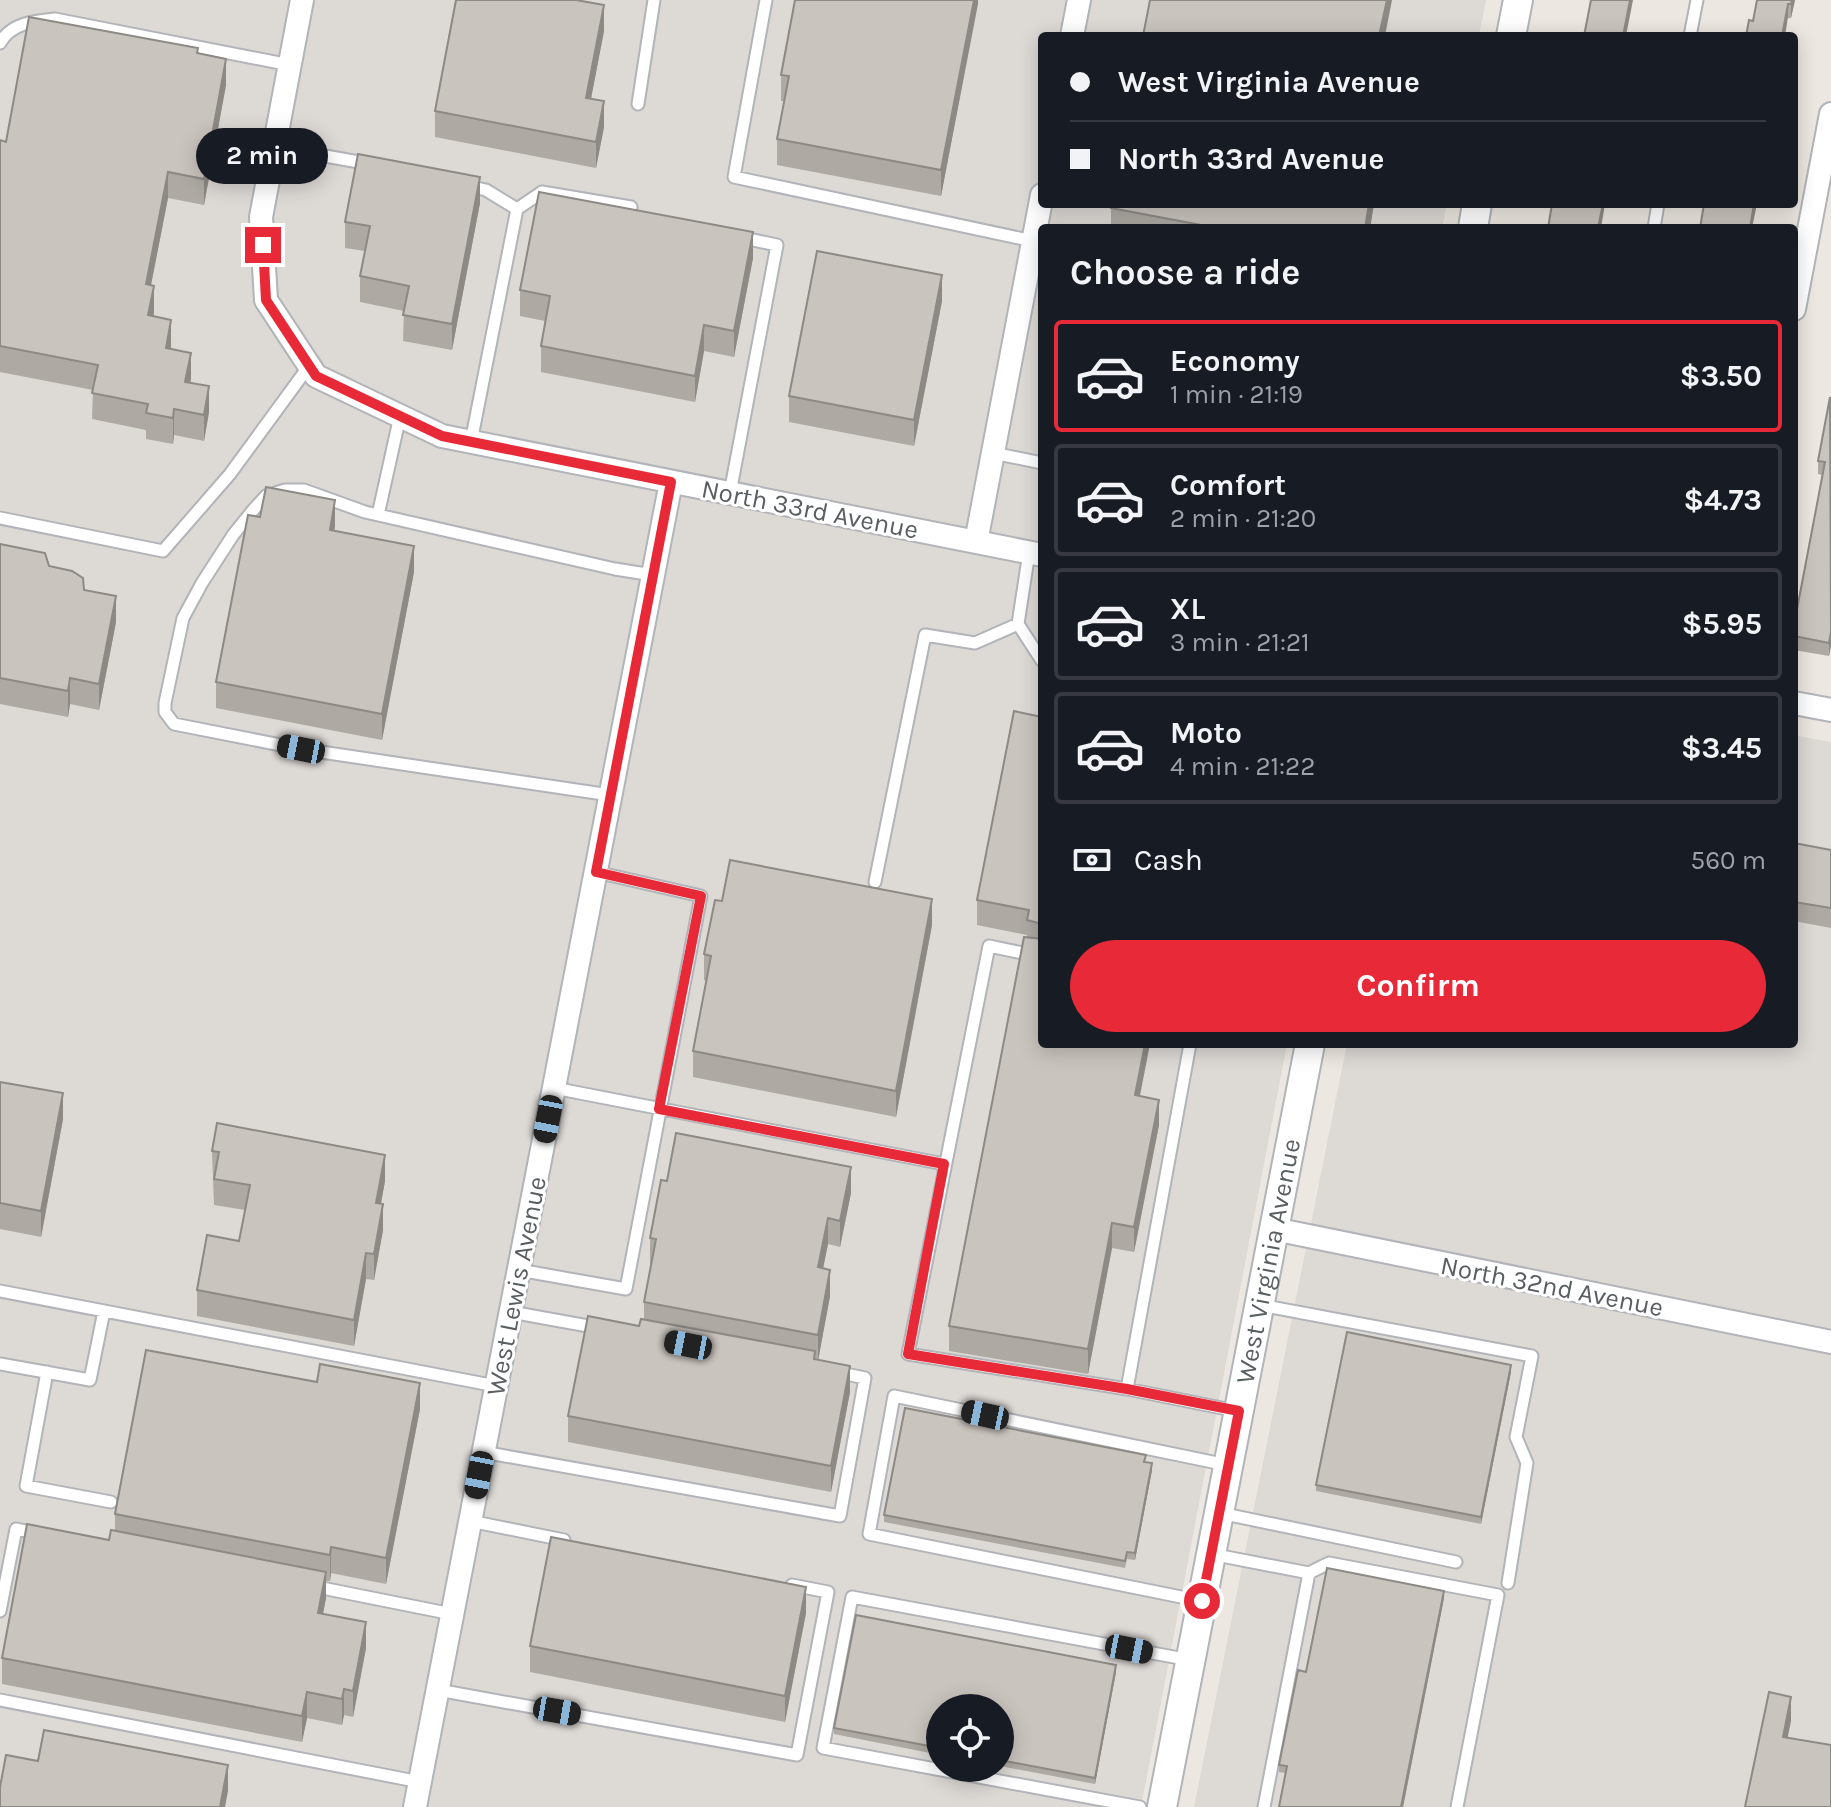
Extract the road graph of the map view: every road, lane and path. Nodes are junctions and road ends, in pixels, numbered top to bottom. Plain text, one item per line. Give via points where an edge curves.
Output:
1 (302, 0) edge
2 (654, 0) edge
3 (766, 0) edge
4 (1079, 0) edge
5 (1518, 0) edge
6 (1697, 0) edge
7 (1073, 32) edge
8 (1512, 32) edge
9 (1691, 32) edge
10 (0, 43) edge
11 (290, 65) junction
12 (638, 104) dead end
13 (1831, 114) edge
14 (275, 147) junction
15 (386, 167) edge
16 (457, 183) edge
17 (631, 207) edge
18 (1039, 208) edge
19 (517, 209) junction
20 (733, 236) edge
21 (1033, 241) junction
22 (1798, 288) edge
23 (310, 365) junction
24 (400, 416) junction
25 (471, 442) junction
26 (993, 453) junction
27 (1038, 462) edge
28 (671, 482) junction
29 (730, 493) junction
30 (378, 515) junction
31 (0, 518) edge
32 (976, 542) junction
33 (1035, 553) edge
34 (653, 575) junction
35 (1018, 624) junction
36 (1038, 655) edge
37 (1798, 704) edge
38 (1831, 710) edge
39 (610, 795) junction
40 (596, 872) junction
41 (875, 882) dead end
42 (1038, 956) edge
43 (1189, 1048) edge
44 (1309, 1048) edge
45 (554, 1088) junction
46 (659, 1109) junction
47 (944, 1164) junction
48 (1274, 1229) junction
49 (519, 1270) junction
50 (0, 1291) edge
51 (1259, 1305) junction
52 (104, 1311) junction
53 (511, 1312) junction
54 (618, 1332) edge
55 (1831, 1342) edge
56 (0, 1364) edge
57 (819, 1369) edge
58 (47, 1372) junction
59 (496, 1386) junction
60 (1127, 1389) junction
61 (1239, 1411) junction
62 (483, 1452) junction
63 (1228, 1465) junction
64 (111, 1502) dead end
65 (1219, 1513) junction
66 (470, 1521) junction
67 (47, 1535) edge
68 (579, 1543) edge
69 (1211, 1554) junction
70 (1456, 1562) dead end
71 (1309, 1573) junction
72 (782, 1583) edge
73 (1508, 1583) dead end
74 (298, 1584) edge
75 (1202, 1601) junction
76 (0, 1611) edge
77 (452, 1614) junction
78 (1191, 1660) junction
79 (438, 1690) junction
80 (0, 1700) edge
81 (420, 1782) junction
82 (415, 1807) edge
83 (1140, 1807) edge
84 (1162, 1807) edge
85 (1264, 1807) edge
86 (1457, 1807) edge

1 - 11 street, North 33rd Avenue
2 - 12 lane
3 - 21 lane via 734,177
4 - 7 street
5 - 8 street
6 - 9 lane
10 - 11 lane via 5,34 30,21 55,19
11 - 14 street, North 33rd Avenue
13 - 22 street
14 - 15 lane
14 - 23 street, North 33rd Avenue via 261,217 266,300
16 - 19 lane via 486,190
17 - 19 lane via 542,192
18 - 21 street
19 - 25 lane
20 - 29 lane via 777,245
21 - 26 street via 1029,289
23 - 24 street, North 33rd Avenue via 316,376
23 - 31 lane via 230,474 163,551
24 - 25 street, North 33rd Avenue via 442,436
24 - 30 lane
25 - 28 street, North 33rd Avenue
26 - 27 lane
26 - 32 street
28 - 29 street, North 33rd Avenue
28 - 34 street, West Lewis Avenue
29 - 32 street, North 33rd Avenue
30 - 34 lane
30 - 39 lane via 304,490 266,496 233,535 183,618 165,703 168,719 301,749
32 - 33 street, North 33rd Avenue
33 - 35 lane
34 - 39 street, West Lewis Avenue
35 - 36 lane
35 - 41 lane via 975,643 925,635
37 - 38 street
39 - 40 street, West Lewis Avenue
40 - 45 street, West Lewis Avenue
40 - 46 lane via 701,896
42 - 47 lane via 989,946
43 - 60 lane
44 - 48 street, West Virginia Avenue
45 - 46 lane
45 - 49 street, West Lewis Avenue
46 - 47 lane
46 - 49 lane via 626,1289
47 - 60 lane via 908,1354
48 - 51 street, West Virginia Avenue
48 - 55 street, North 32nd Avenue
49 - 53 street, West Lewis Avenue
50 - 52 lane
51 - 61 street, West Virginia Avenue
51 - 73 lane via 1532,1356 1516,1437 1527,1463
52 - 58 lane via 90,1380
52 - 59 lane
53 - 54 lane
53 - 59 street, West Lewis Avenue
56 - 58 lane
57 - 62 lane via 865,1378 840,1516
58 - 64 lane via 26,1486
59 - 62 street, West Lewis Avenue
60 - 61 lane
61 - 63 street, West Virginia Avenue
62 - 66 street, West Lewis Avenue
63 - 65 street, West Virginia Avenue
63 - 75 lane via 894,1396 869,1534
65 - 69 street, West Virginia Avenue
65 - 70 lane
66 - 68 lane
66 - 77 street, West Lewis Avenue
67 - 76 lane via 16,1529
69 - 71 lane
69 - 75 street, West Virginia Avenue
71 - 85 lane
71 - 86 lane via 1329,1563 1498,1595
72 - 79 lane via 828,1592 797,1755
74 - 77 lane
75 - 78 street, West Virginia Avenue
77 - 79 street, West Lewis Avenue
78 - 83 lane via 852,1597 823,1748
78 - 84 street, West Virginia Avenue
79 - 81 street, West Lewis Avenue
80 - 81 lane
81 - 82 street, West Lewis Avenue

